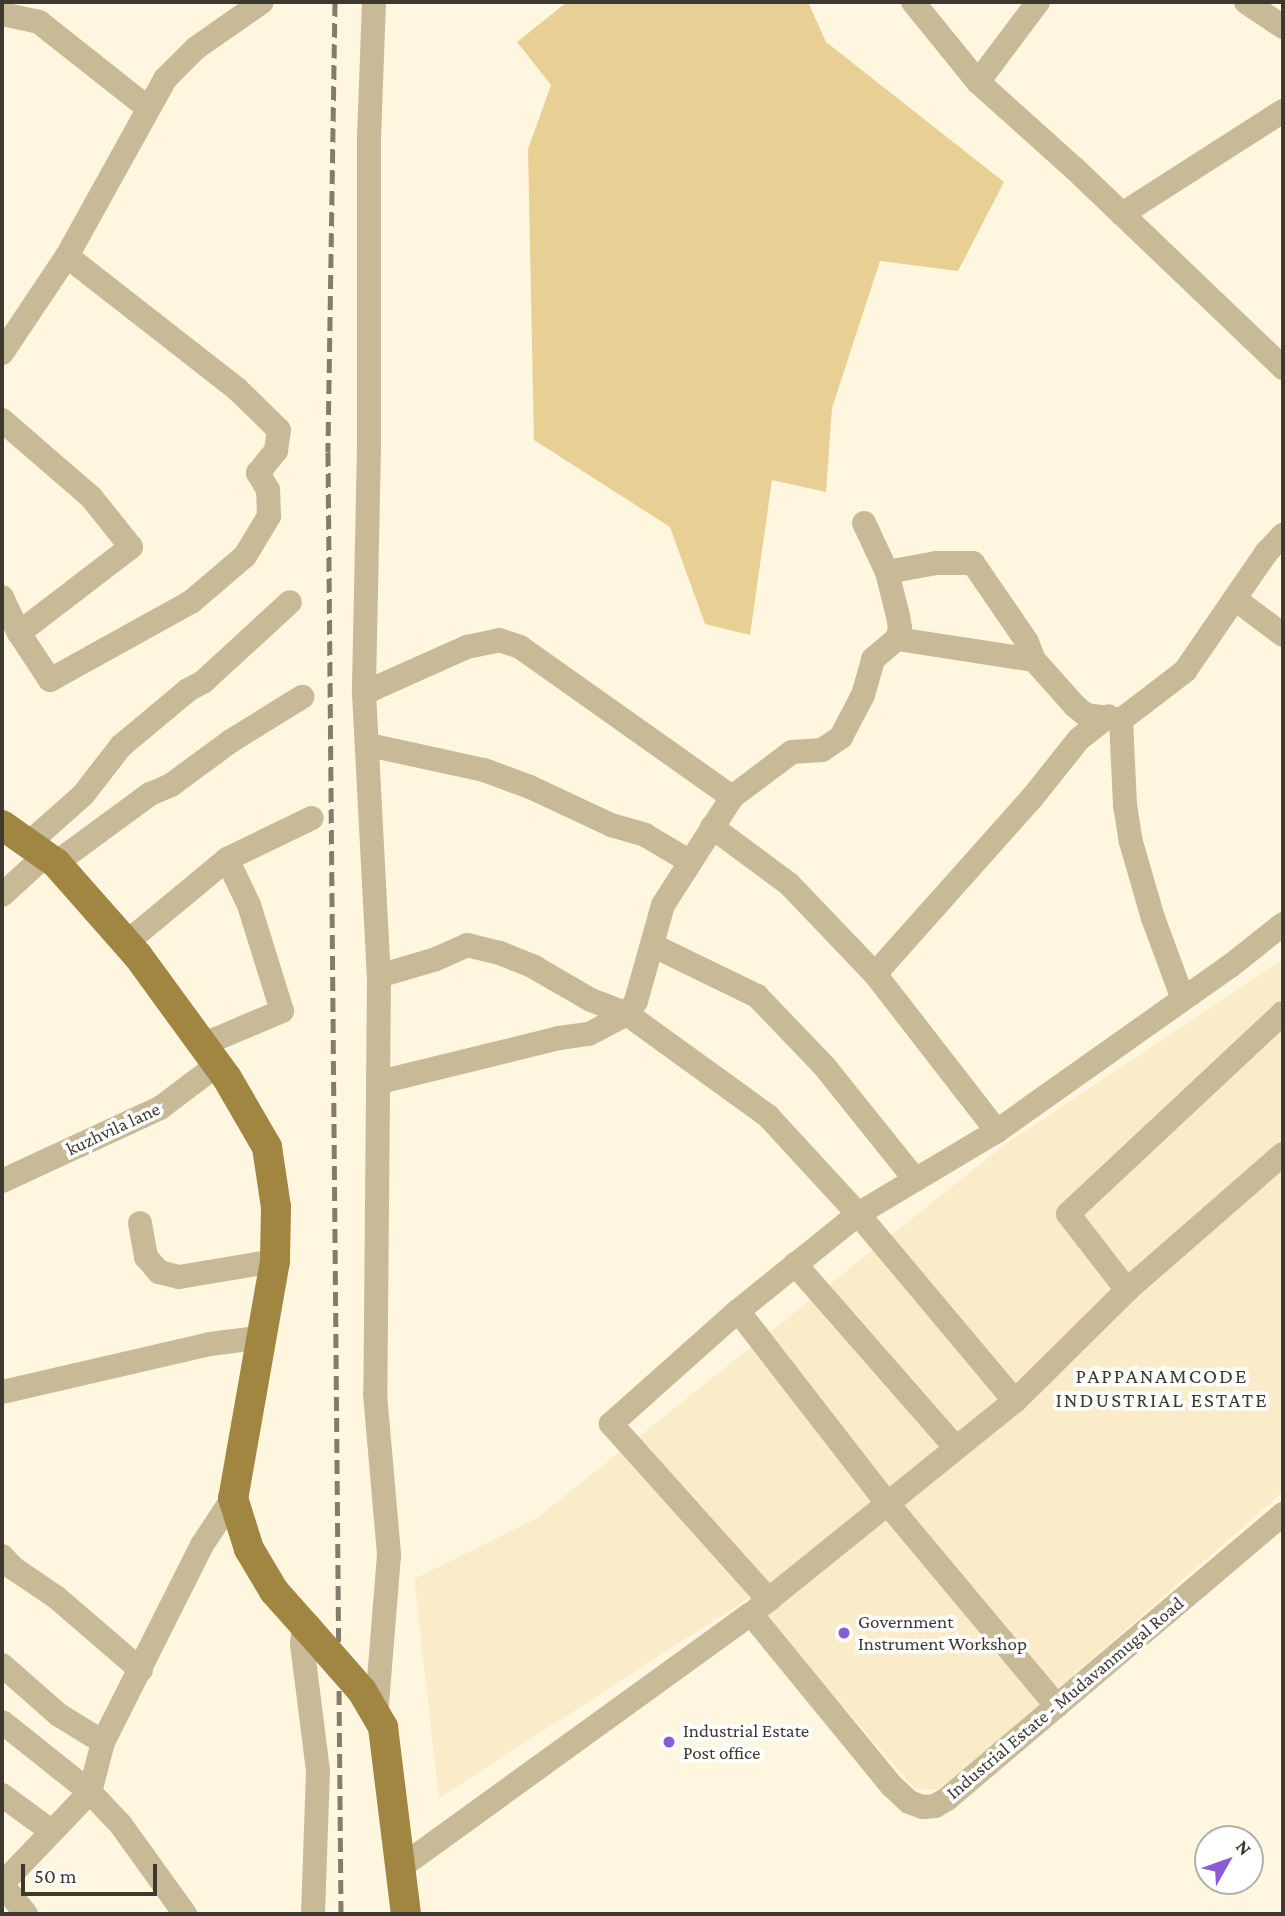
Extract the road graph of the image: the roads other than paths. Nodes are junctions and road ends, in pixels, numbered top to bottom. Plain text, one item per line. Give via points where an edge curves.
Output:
1 (262, 2) edge
2 (374, 2) edge
3 (913, 2) edge
4 (1038, 2) edge
5 (1246, 2) edge
6 (2, 14) edge
7 (1283, 27) edge
8 (978, 82) junction
9 (148, 108) junction
10 (1283, 111) edge
11 (1122, 214) junction
12 (67, 256) junction
13 (2, 353) edge
14 (1283, 368) edge
15 (2, 419) edge
16 (864, 523) dead end
17 (1283, 535) edge
18 (887, 572) junction
19 (2, 597) edge
20 (1235, 599) junction
21 (290, 603) dead end
22 (19, 633) junction
23 (1283, 635) edge
24 (897, 639) junction
25 (1034, 660) junction
26 (365, 692) junction
27 (302, 697) dead end
28 (1115, 718) junction
29 (369, 744) junction
30 (732, 797) junction
31 (312, 818) dead end
32 (2, 825) edge
33 (712, 827) junction
34 (44, 853) junction
35 (228, 859) junction
36 (689, 861) junction
37 (2, 894) edge
38 (1283, 924) edge
39 (138, 933) dead end
40 (652, 945) junction
41 (875, 974) junction
42 (379, 976) junction
43 (1184, 999) junction
44 (626, 1014) junction
45 (1282, 1017) edge
46 (210, 1055) junction
47 (380, 1082) junction
48 (997, 1131) junction
49 (1283, 1154) edge
50 (914, 1178) junction
51 (2, 1181) edge
52 (858, 1214) junction
53 (139, 1223) dead end
54 (275, 1261) junction
55 (795, 1264) junction
56 (1127, 1290) junction
57 (738, 1311) junction
58 (264, 1337) junction
59 (2, 1392) edge
60 (1015, 1401) junction
61 (956, 1448) junction
62 (233, 1498) junction
63 (887, 1503) junction
64 (1283, 1514) edge
65 (2, 1556) edge
66 (760, 1607) junction
67 (305, 1625) junction
68 (2, 1665) edge
69 (141, 1670) junction
70 (369, 1704) junction
71 (1058, 1706) junction
72 (2, 1723) edge
73 (103, 1742) junction
74 (90, 1793) junction
75 (2, 1795) edge
76 (51, 1830) junction
77 (401, 1867) junction
78 (26, 1914) edge
79 (185, 1914) edge
80 (313, 1914) edge
81 (406, 1914) edge

1 - 9 street via 196,48 164,79
2 - 26 street
3 - 8 street
4 - 8 street
5 - 7 street
6 - 9 street via 39,22
8 - 11 street
9 - 12 street
10 - 11 street
11 - 14 street
12 - 13 street
12 - 22 street via 237,389 279,430 276,451 258,473 268,490 269,516 245,556 191,602 50,680
15 - 22 street via 92,496 131,547
16 - 18 street
17 - 20 street
18 - 24 street via 900,628
18 - 25 street via 936,563 973,563 1027,642
19 - 22 street
20 - 23 street
20 - 28 street via 1185,671
21 - 34 street via 121,746
24 - 25 street
24 - 30 street via 873,659 863,695 841,737 822,750 792,752
25 - 28 street via 1086,715
26 - 29 street
26 - 30 street via 499,639 520,647
27 - 34 street via 171,785
28 - 41 street via 1079,739
28 - 43 street via 1131,842
29 - 36 street via 518,782 611,825 645,835
29 - 42 street
30 - 33 street
31 - 35 street
32 - 34 main road
33 - 36 street
33 - 41 street via 789,884
34 - 37 street
34 - 46 main road via 138,956
35 - 39 street
35 - 46 street, kuzhvila lane via 249,905 282,1012
36 - 40 street via 663,905
38 - 43 street
40 - 44 street via 636,1001
40 - 50 street via 757,996 825,1067
41 - 48 street
42 - 44 street via 467,945 534,967
42 - 47 street
43 - 48 street
44 - 47 street via 589,1034
44 - 52 street via 768,1116
45 - 56 street via 1068,1214
46 - 51 street, kuzhvila lane via 160,1108
46 - 54 main road via 267,1147 276,1207
47 - 70 street via 375,1394 389,1555
48 - 50 street
49 - 56 street
50 - 52 street
52 - 55 street
52 - 60 street
53 - 54 street via 146,1257 159,1272 179,1277
54 - 58 main road
55 - 57 street
55 - 61 street
56 - 60 street
57 - 63 street
57 - 66 street via 611,1424
58 - 59 street via 210,1344
58 - 62 main road
60 - 61 street
61 - 63 street
62 - 67 main road via 249,1549 274,1591
62 - 69 street via 202,1545
63 - 66 street
63 - 71 street
64 - 71 street, Industrial Estate - Mudavanmugal Road
65 - 69 street
66 - 71 street, Industrial Estate - Mudavanmugal Road via 892,1786 909,1802 923,1807 947,1799
66 - 77 street
67 - 70 main road, bridge
67 - 80 street via 302,1644 318,1770
68 - 73 street via 59,1714
69 - 73 street
70 - 77 main road via 383,1727
72 - 74 street
73 - 74 street
74 - 76 street
74 - 79 street via 121,1825
75 - 76 street
76 - 78 street via 2,1884
77 - 81 main road

